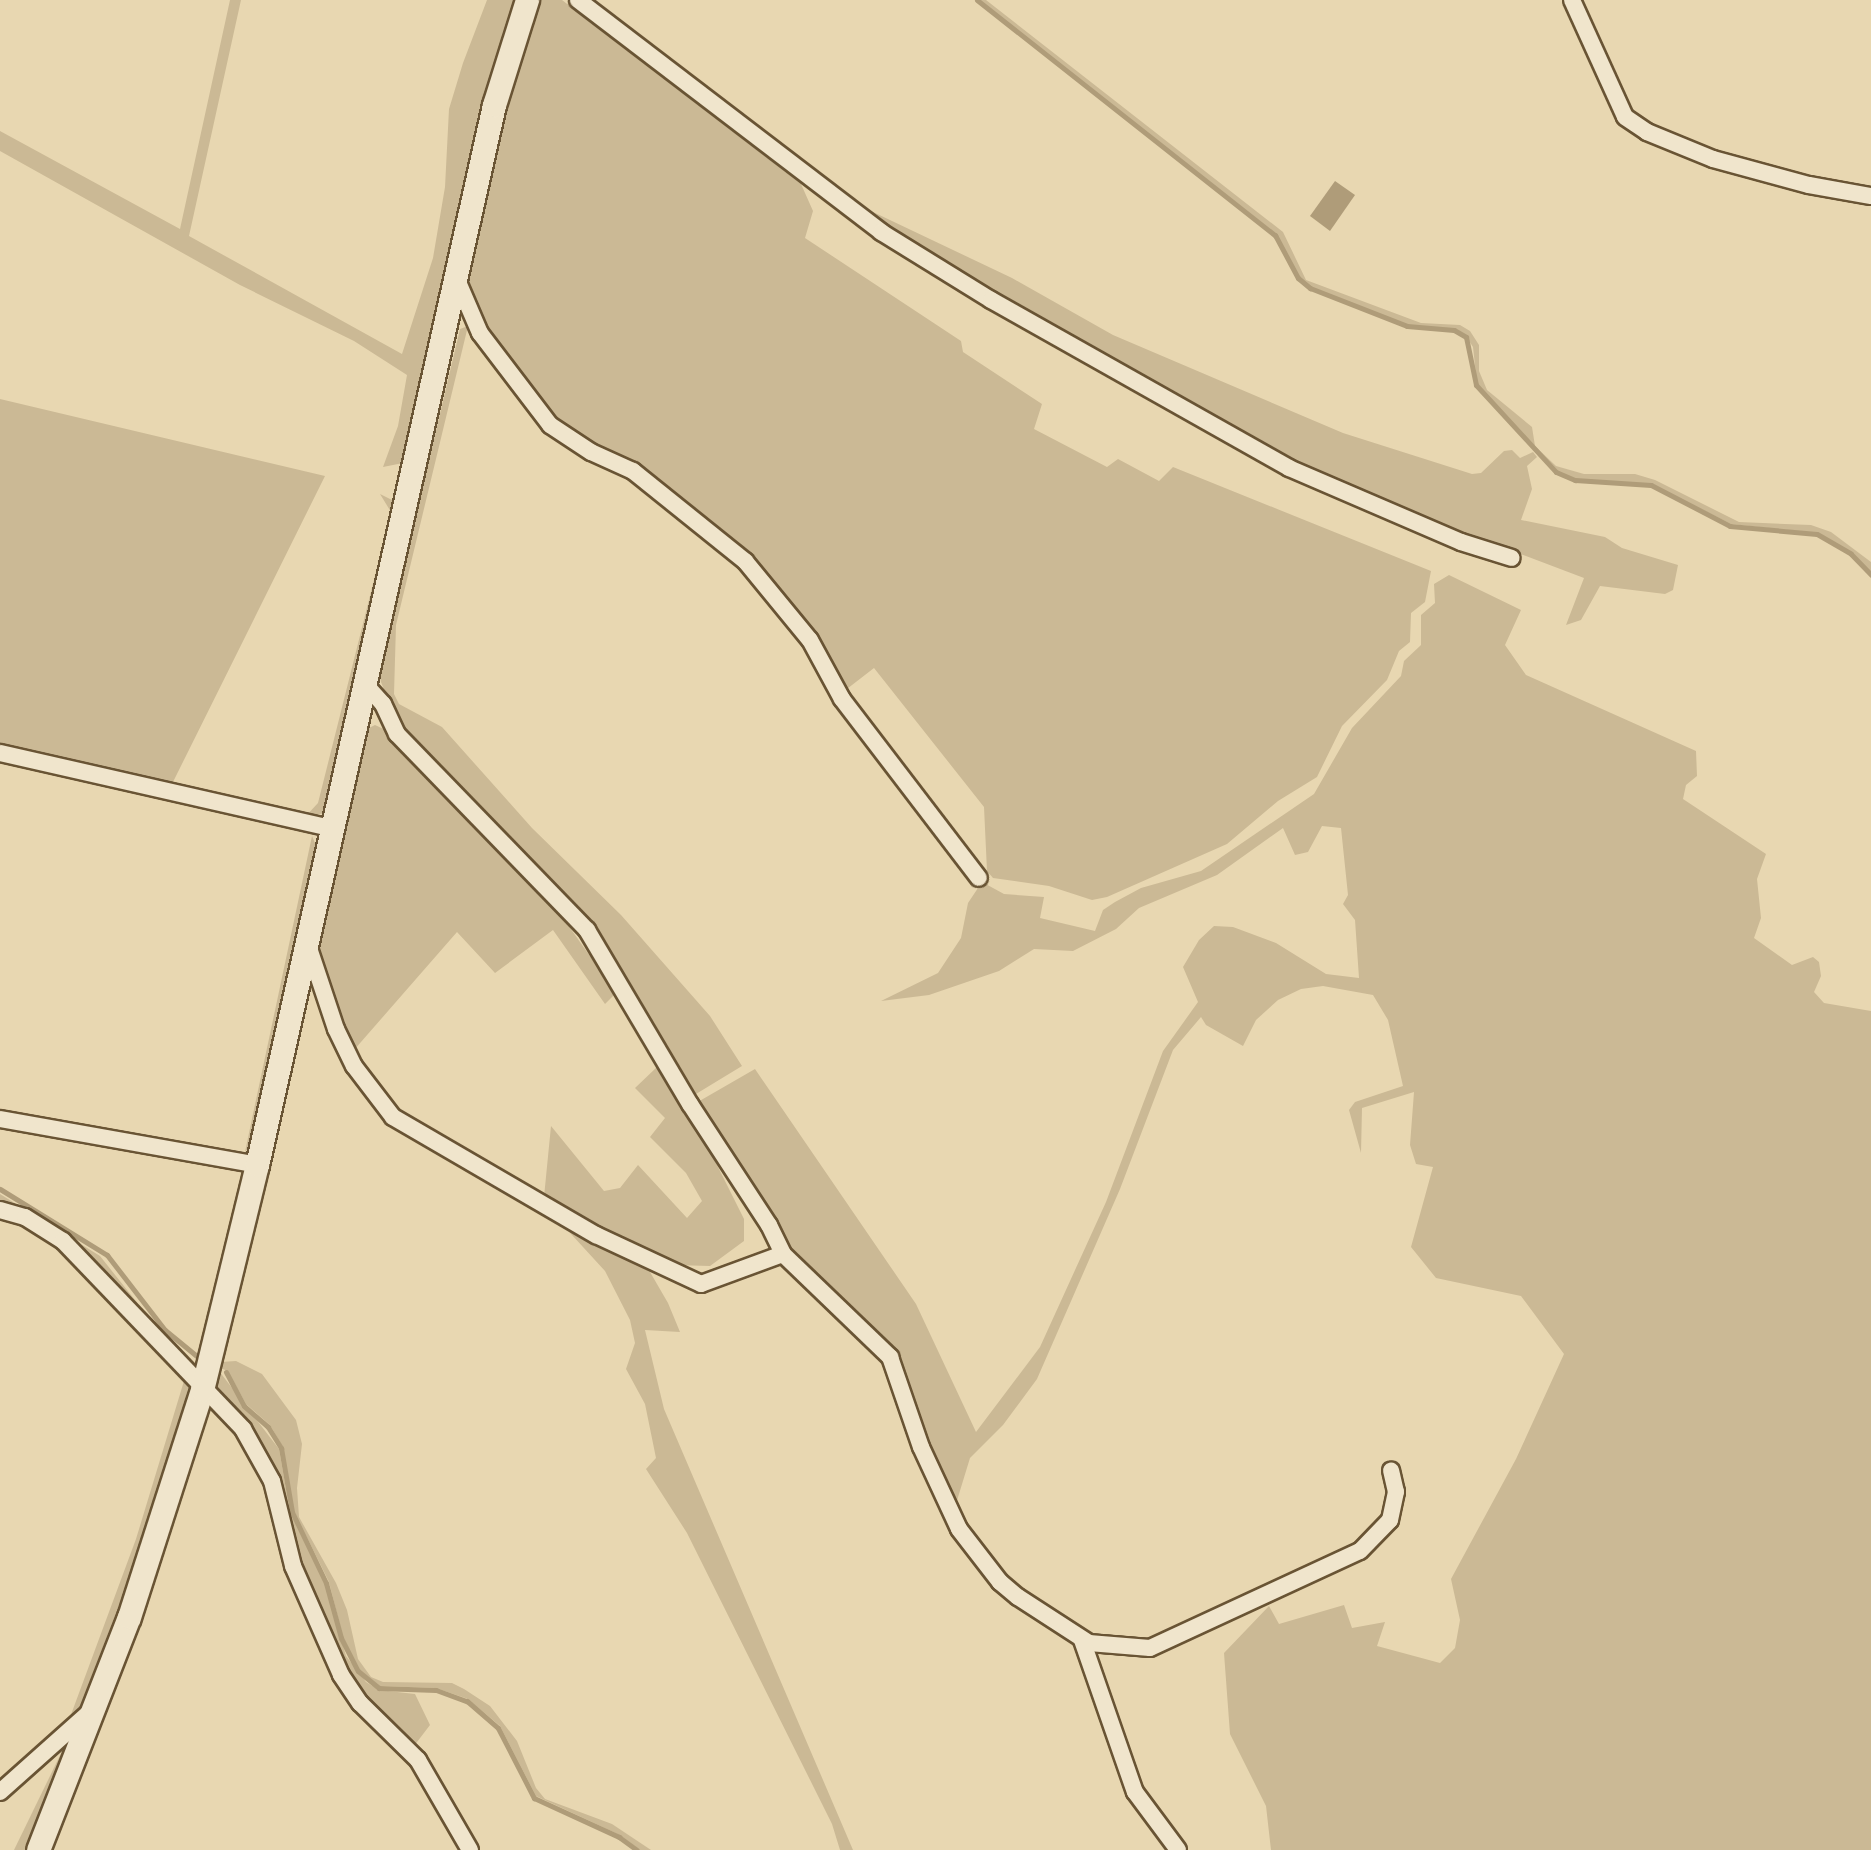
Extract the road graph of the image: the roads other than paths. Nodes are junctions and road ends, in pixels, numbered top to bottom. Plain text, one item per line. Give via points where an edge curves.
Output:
1 (527, 0) edge
2 (578, 0) edge
3 (1572, 0) edge
4 (1871, 196) edge
5 (455, 274) junction
6 (1512, 558) dead end
7 (365, 684) junction
8 (0, 753) edge
9 (330, 828) junction
10 (979, 878) dead end
11 (306, 940) junction
12 (0, 1119) edge
13 (257, 1165) junction
14 (0, 1210) edge
15 (783, 1254) junction
16 (202, 1390) junction
17 (1391, 1471) dead end
18 (1082, 1640) junction
19 (91, 1711) junction
20 (0, 1792) edge
21 (38, 1850) edge
22 (470, 1850) edge
23 (1178, 1850) edge

1 - 5 street via 499,85
2 - 6 street via 881,232 991,300 1289,468 1461,542
3 - 4 street via 1625,117 1647,132 1713,159
5 - 7 street
5 - 10 street via 480,333 550,425 591,452 633,471 746,561 810,640 842,699
7 - 9 street
7 - 15 street via 383,704 397,734 587,930
8 - 9 street
9 - 11 street
11 - 13 street
11 - 15 street via 348,1054 393,1117 596,1235 701,1284
12 - 13 street
13 - 16 street
14 - 16 street via 26,1217 63,1241
15 - 18 street via 890,1357 921,1447 972,1549 1000,1582
16 - 19 street via 153,1549
16 - 22 street via 225,1406 272,1481 293,1566 348,1688 418,1760
17 - 18 street via 1396,1492 1390,1520 1360,1551 1150,1648 1108,1647
18 - 23 street via 1135,1792
19 - 20 street
19 - 21 street

